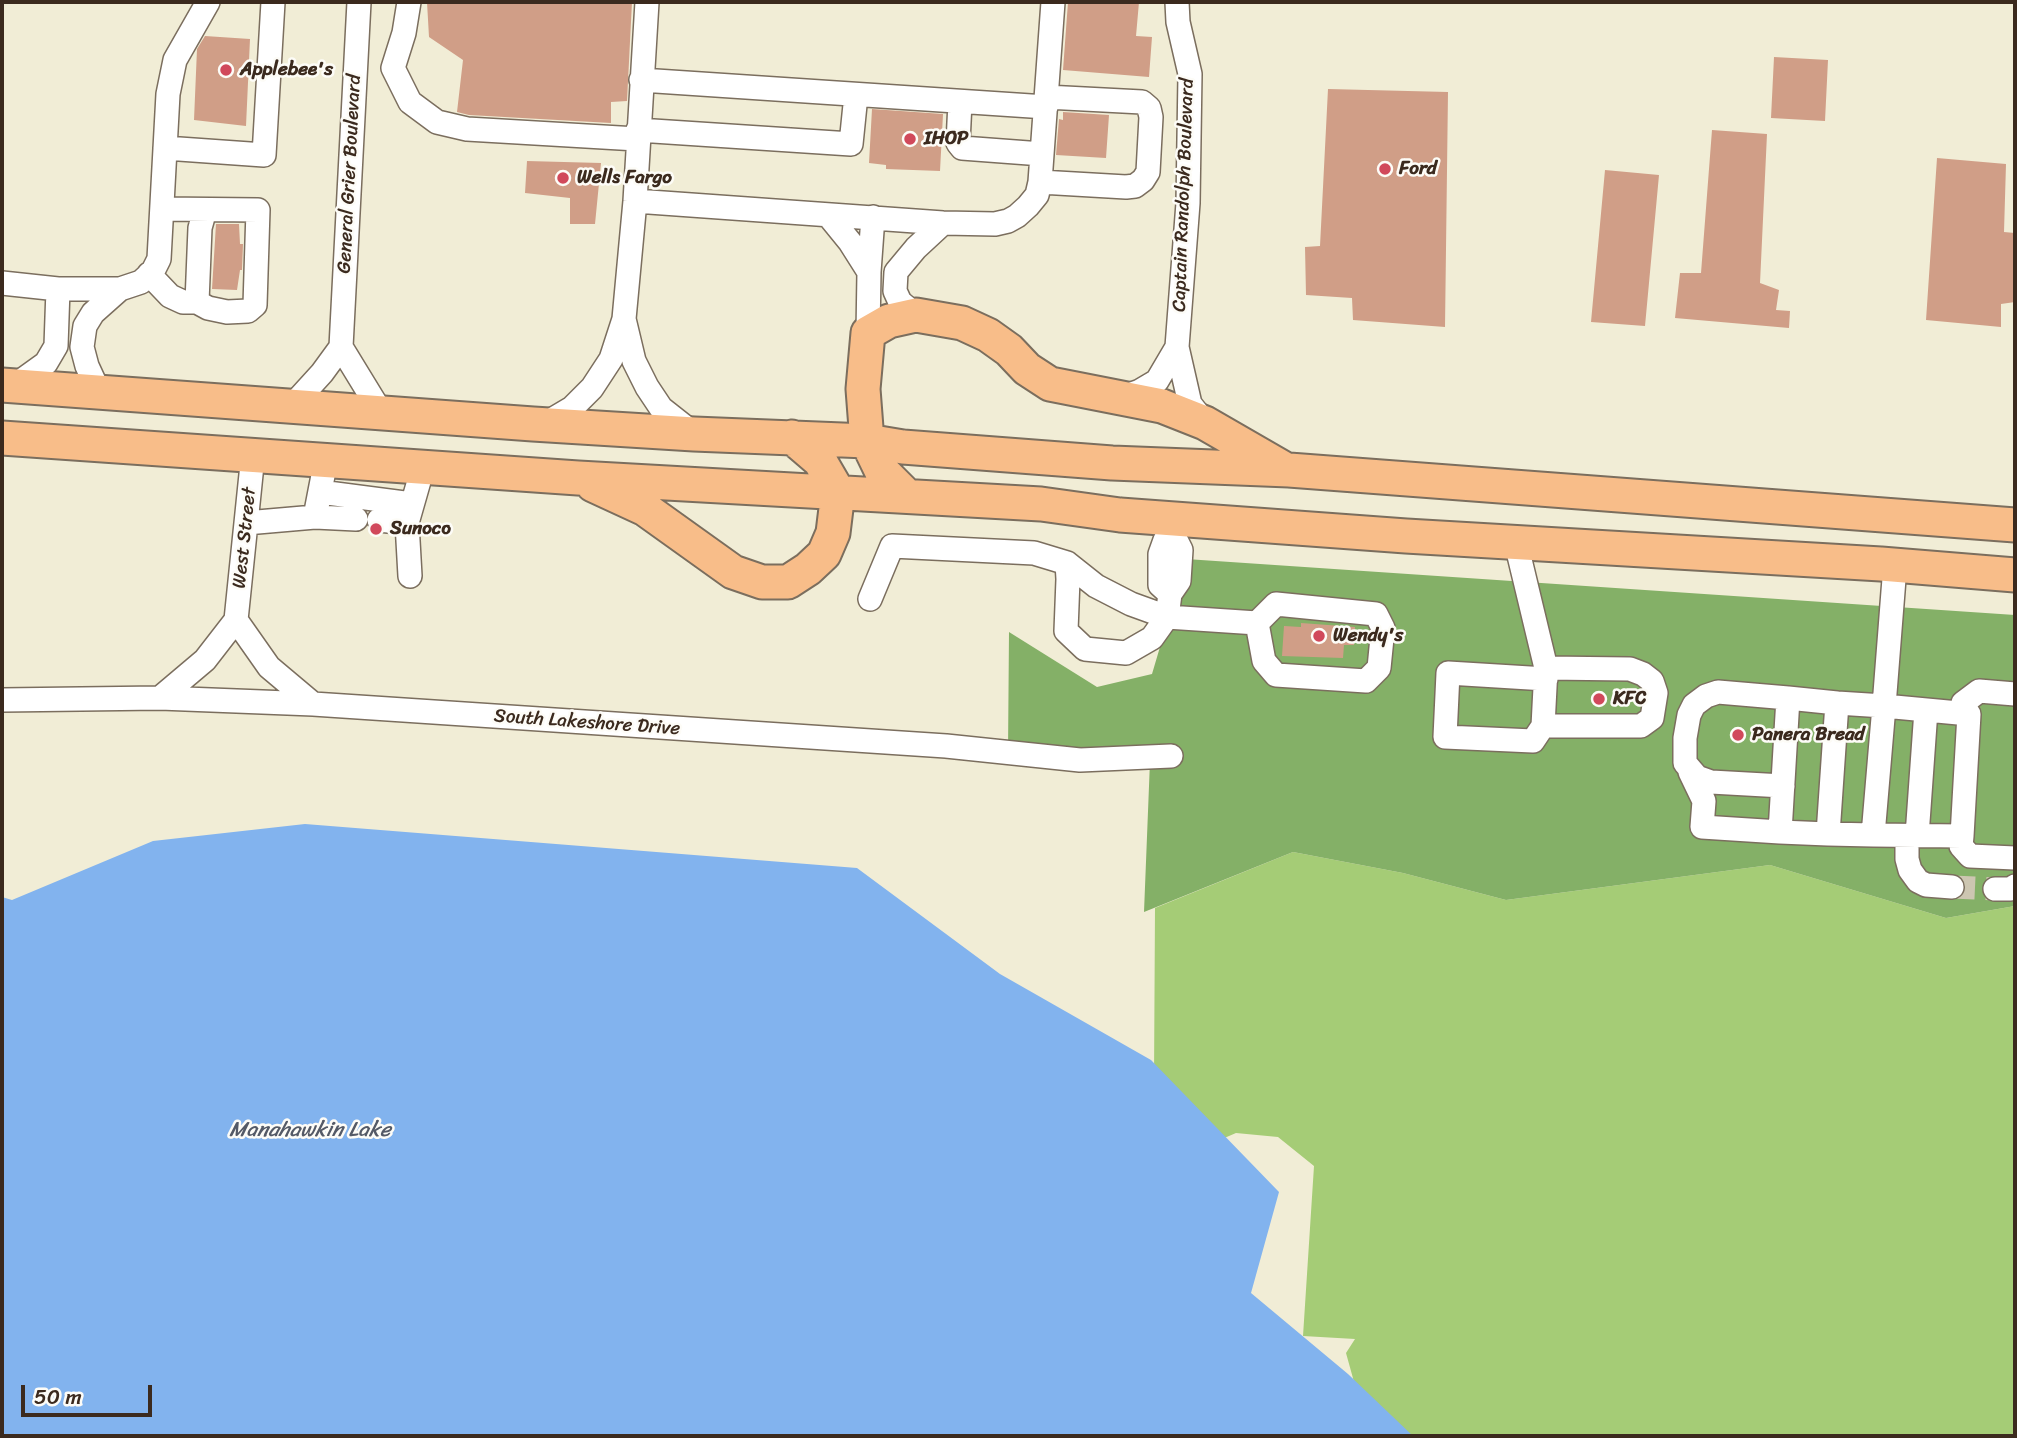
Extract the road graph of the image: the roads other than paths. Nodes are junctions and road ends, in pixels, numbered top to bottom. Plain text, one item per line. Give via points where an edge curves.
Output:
1 (208, 2) edge
2 (273, 2) edge
3 (359, 2) edge
4 (409, 2) edge
5 (647, 2) edge
6 (1052, 2) edge
7 (1177, 2) edge
8 (641, 80) junction
9 (856, 94) junction
10 (960, 102) junction
11 (1046, 102) junction
12 (637, 135) junction
13 (165, 148) junction
14 (1042, 154) junction
15 (1040, 182) junction
16 (635, 201) junction
17 (162, 209) junction
18 (205, 210) junction
19 (828, 215) junction
20 (873, 217) junction
21 (904, 219) junction
22 (943, 223) junction
23 (869, 272) junction
24 (896, 272) junction
25 (149, 274) junction
26 (2, 283) edge
27 (58, 289) junction
28 (120, 289) junction
29 (197, 302) junction
30 (916, 315) junction
31 (624, 319) junction
32 (868, 333) junction
33 (341, 347) junction
34 (1177, 347) junction
35 (8, 385) edge
36 (99, 392) junction
37 (1118, 398) junction
38 (291, 407) junction
39 (382, 414) junction
40 (1205, 423) junction
41 (545, 424) junction
42 (694, 434) junction
43 (792, 437) junction
44 (2, 438) edge
45 (867, 441) junction
46 (254, 455) junction
47 (326, 460) junction
48 (423, 467) junction
49 (1289, 470) junction
50 (578, 478) junction
51 (320, 492) junction
52 (838, 492) junction
53 (906, 495) junction
54 (410, 514) junction
55 (315, 517) junction
56 (246, 523) junction
57 (2015, 526) edge
58 (1173, 527) junction
59 (1516, 543) junction
60 (1067, 563) junction
61 (1895, 565) junction
62 (2015, 575) edge
63 (410, 576) dead end
64 (870, 599) dead end
65 (1167, 617) junction
66 (236, 620) junction
67 (1256, 623) junction
68 (1546, 674) junction
69 (2015, 694) edge
70 (160, 698) junction
71 (1788, 698) junction
72 (2, 700) edge
73 (1837, 703) junction
74 (313, 704) junction
75 (1884, 706) junction
76 (1926, 710) junction
77 (1962, 713) junction
78 (1543, 726) junction
79 (1171, 757) dead end
80 (1690, 772) junction
81 (1783, 786) junction
82 (1780, 832) junction
83 (1828, 834) junction
84 (1873, 835) junction
85 (1912, 836) junction
86 (1962, 836) junction
87 (2015, 859) edge
88 (1952, 887) tunnel mouth

1 - 13 street via 175,60
2 - 13 street via 264,155
3 - 33 street, General Grier Boulevard
4 - 12 street via 393,68 410,102 437,122 467,129
5 - 8 street
6 - 11 street
7 - 34 street, Captain Randolph Boulevard via 1190,74 1188,203
8 - 9 street
8 - 12 street
9 - 10 street
9 - 12 street via 851,144
10 - 11 street
10 - 14 street via 958,143 962,148
11 - 14 street
11 - 15 street via 1142,102 1151,117 1148,172 1135,186 1126,187
12 - 16 street
13 - 17 street
14 - 15 street
15 - 22 street via 1028,206 1008,221
16 - 19 street
16 - 31 street
17 - 18 street
17 - 25 street via 159,259
18 - 29 street
18 - 29 street via 258,210 255,305 248,311 227,312
19 - 20 street
19 - 23 street
20 - 21 street
20 - 23 street
21 - 22 street
21 - 24 street
22 - 24 street
23 - 32 street
24 - 30 street via 895,291 900,302
25 - 28 street
25 - 29 street via 170,296
26 - 27 street
27 - 28 street
27 - 35 street via 56,346 46,363
28 - 36 street via 85,326 82,346
30 - 32 highway via 889,321
30 - 37 highway via 962,323 988,335 1050,384
31 - 41 street via 611,359 592,388 572,408
31 - 42 street via 634,361 647,387 661,408
32 - 45 highway via 863,389
33 - 38 street
33 - 39 street
34 - 37 street, Captain Randolph Boulevard via 1157,381
34 - 40 street, Captain Randolph Boulevard via 1190,404
35 - 36 highway
36 - 38 highway
37 - 40 highway via 1162,406
38 - 39 highway
39 - 41 highway
40 - 49 highway
41 - 42 highway
42 - 43 highway
43 - 45 highway
43 - 52 highway via 820,461
44 - 46 highway
45 - 49 highway via 1121,464
45 - 53 highway via 881,470
46 - 47 highway
46 - 56 street, West Street
47 - 48 highway
47 - 51 street
48 - 50 highway
48 - 54 street
49 - 57 highway
50 - 52 highway
50 - 52 highway via 645,509 733,572 762,582 788,582 824,554 833,533
51 - 54 street
51 - 55 street
52 - 53 highway
53 - 58 highway via 1041,504
54 - 55 street via 368,520
54 - 63 street
55 - 56 street
56 - 66 street, West Street
58 - 59 highway
58 - 65 street via 1160,554 1160,584 1170,594
59 - 61 highway
59 - 68 street
60 - 64 street via 1034,553 892,546
60 - 65 street via 1096,586
60 - 65 street via 1066,631 1086,649 1126,653 1152,638
61 - 62 highway
61 - 75 street
65 - 67 street
66 - 70 street via 205,660
66 - 74 street via 269,667
67 - 67 street via 1264,661 1276,675 1366,681 1379,668 1383,628 1376,614 1276,604
68 - 78 street
68 - 78 street via 1630,669 1652,681 1656,693 1652,718 1641,726
68 - 78 street via 1448,674 1446,737 1533,741
69 - 77 street via 1979,691 1964,703
70 - 72 street, South Lakeshore Drive
70 - 74 street, South Lakeshore Drive
71 - 73 street
71 - 80 street via 1718,692 1706,696 1689,715 1685,764
71 - 81 street
73 - 75 street
73 - 83 street
74 - 79 street, South Lakeshore Drive via 946,746 1080,760
75 - 76 street
75 - 84 street
76 - 77 street
76 - 85 street
77 - 86 street via 1969,714
80 - 81 street via 1711,782
80 - 82 street via 1704,802 1702,827
81 - 82 street
82 - 83 street
83 - 84 street
84 - 85 street
85 - 86 street
85 - 88 street via 1907,859 1917,881
86 - 87 street via 1961,846 1970,856

